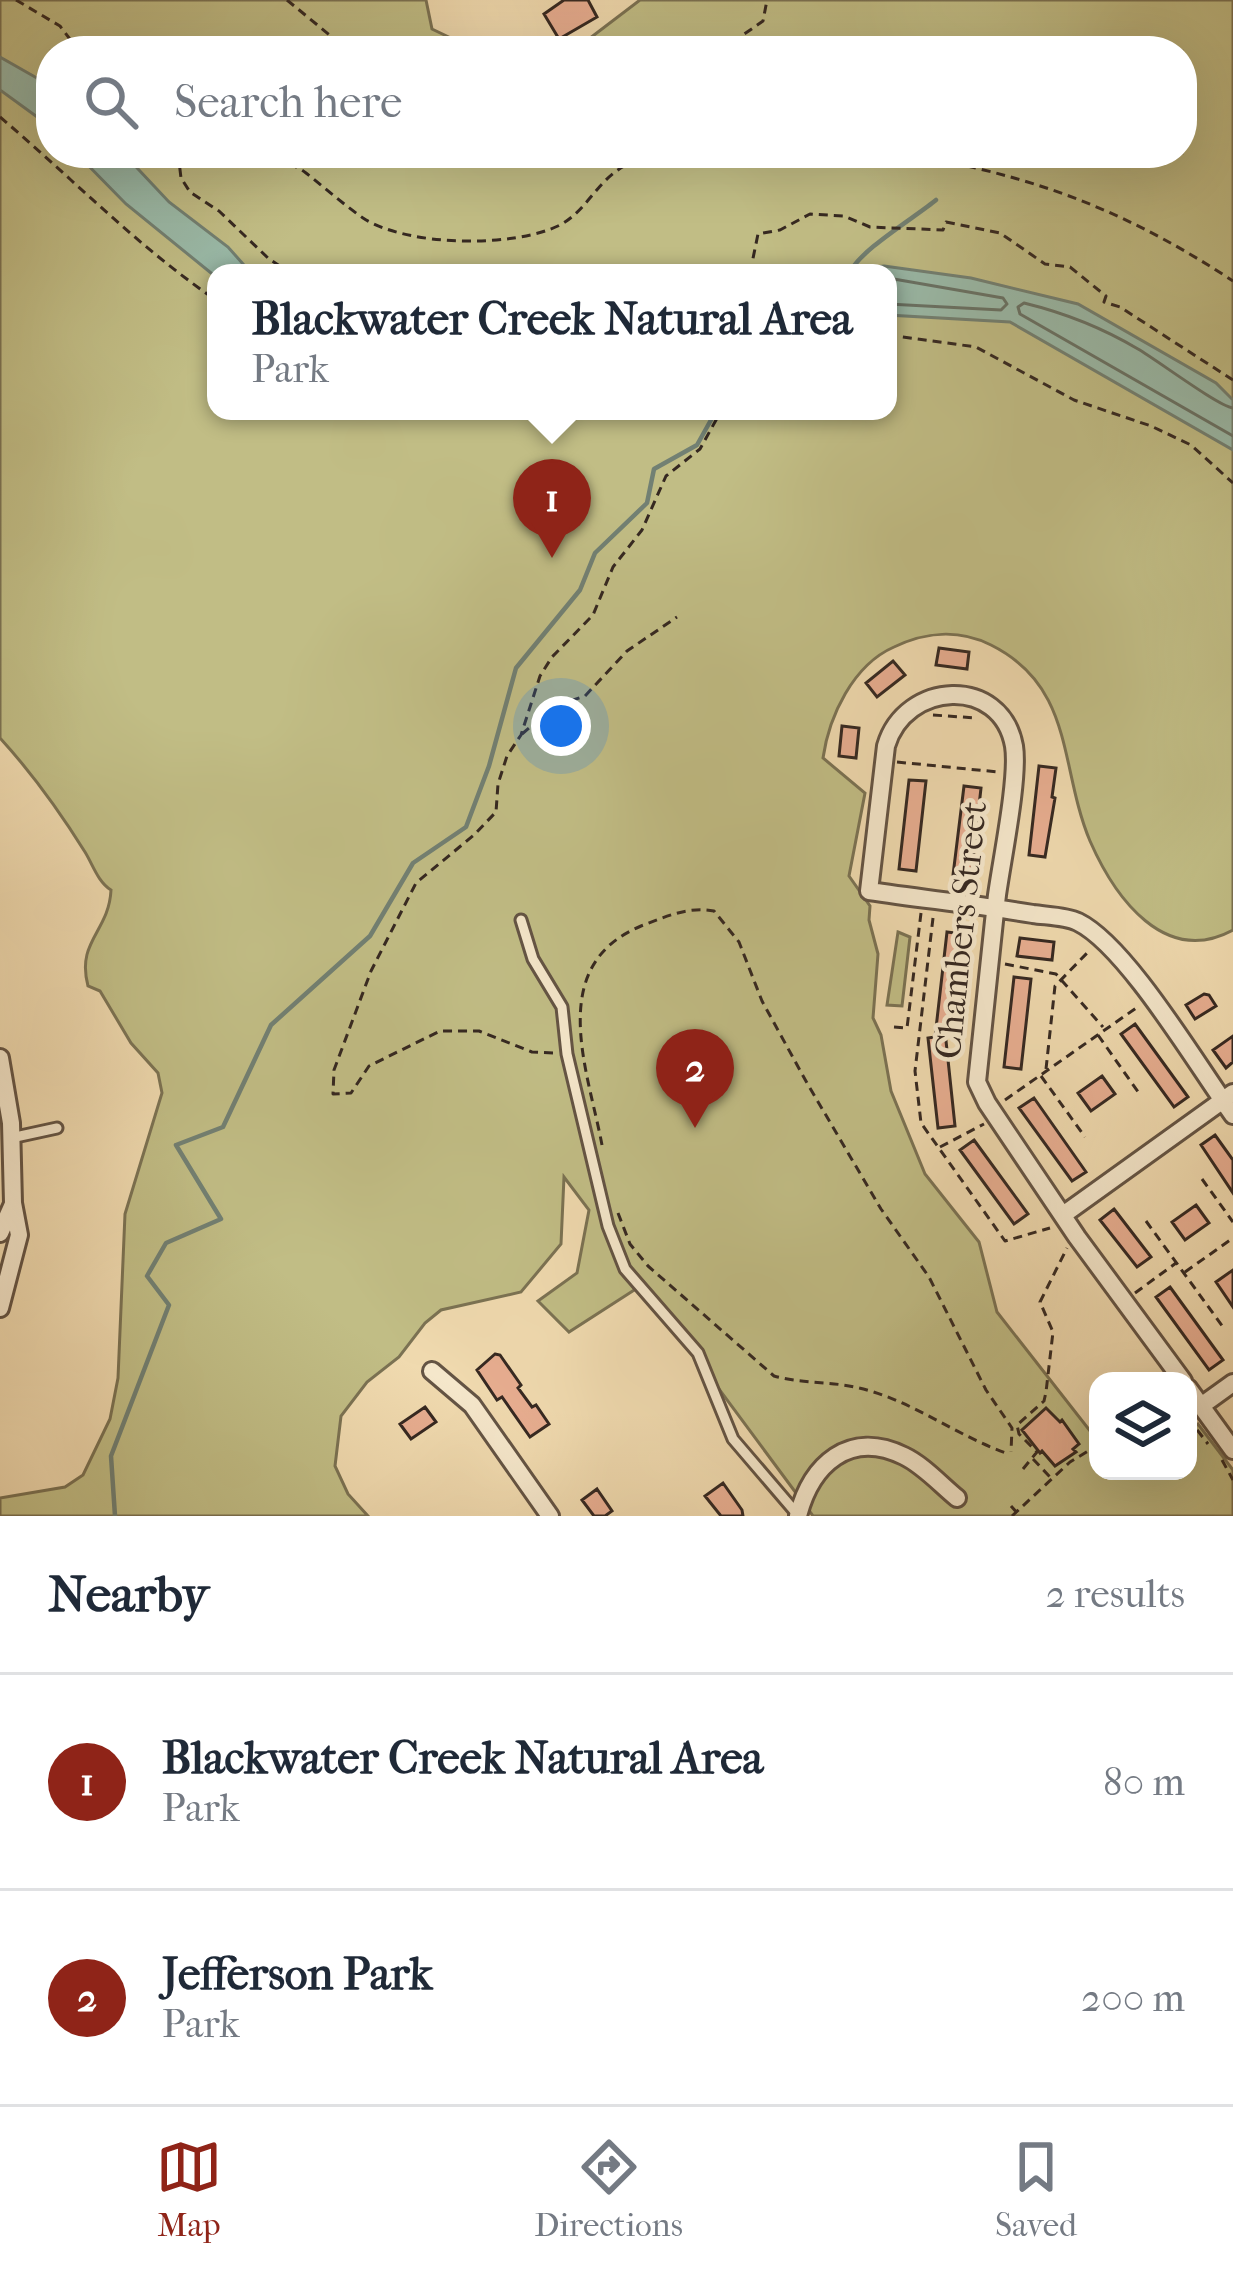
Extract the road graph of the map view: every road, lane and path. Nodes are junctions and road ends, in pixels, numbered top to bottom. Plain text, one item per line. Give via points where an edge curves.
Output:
1 (16, 0) edge
2 (287, 0) edge
3 (298, 0) edge
4 (767, 0) edge
5 (293, 6) junction
6 (69, 36) edge
7 (330, 36) edge
8 (742, 36) edge
9 (0, 117) edge
10 (36, 147) edge
11 (61, 168) edge
12 (180, 168) edge
13 (296, 168) edge
14 (622, 168) edge
15 (978, 168) edge
16 (277, 264) edge
17 (752, 264) edge
18 (1233, 281) edge
19 (207, 294) edge
20 (897, 336) edge
21 (1233, 380) edge
22 (716, 420) edge
23 (1233, 483) edge
24 (677, 617) dead end
25 (930, 709) dead end
26 (980, 714) dead end
27 (521, 735) junction
28 (895, 762) dead end
29 (998, 772) dead end
30 (996, 908) junction
31 (921, 911) dead end
32 (934, 912) dead end
33 (521, 920) dead end
34 (1090, 942) dead end
35 (1000, 962) dead end
36 (1062, 980) junction
37 (1141, 1005) dead end
38 (893, 1027) dead end
39 (905, 1028) junction
40 (1104, 1028) junction
41 (1097, 1033) junction
42 (919, 1034) junction
43 (550, 1053) dead end
44 (0, 1058) edge
45 (1043, 1072) junction
46 (1142, 1096) dead end
47 (1229, 1103) edge
48 (998, 1105) dead end
49 (984, 1124) dead end
50 (57, 1129) dead end
51 (1085, 1136) dead end
52 (11, 1138) junction
53 (938, 1148) junction
54 (604, 1159) dead end
55 (1202, 1180) dead end
56 (7, 1203) edge
57 (617, 1210) dead end
58 (1060, 1221) junction
59 (1145, 1221) dead end
60 (1233, 1222) edge
61 (0, 1233) edge
62 (1233, 1238) edge
63 (1070, 1244) dead end
64 (1176, 1263) junction
65 (1184, 1273) junction
66 (4, 1283) edge
67 (1134, 1294) dead end
68 (0, 1308) edge
69 (1223, 1327) dead end
70 (432, 1371) dead end
71 (1176, 1372) edge
72 (1233, 1383) edge
73 (1197, 1400) edge
74 (1201, 1406) junction
75 (1233, 1450) edge
76 (1089, 1452) edge
77 (1031, 1457) junction
78 (1023, 1469) dead end
79 (1052, 1479) junction
80 (957, 1498) dead end
81 (1011, 1506) dead end
82 (1016, 1515) edge
83 (550, 1516) edge
84 (798, 1516) edge

1 - 6 path
2 - 5 path
3 - 5 path
4 - 8 path via 763,21
5 - 7 path
9 - 10 path
11 - 19 path
12 - 16 path via 190,192
13 - 14 path via 365,220 470,242 522,238 560,224
15 - 18 path via 1095,203
17 - 21 path via 758,234 810,214 870,227 938,231 950,222 1000,233 1046,264 1070,267 1101,288 1104,302
20 - 23 path via 976,347 1074,400 1191,445
22 - 27 path via 700,449 666,476 592,615 540,676
24 - 27 path via 627,651 585,696 555,706
25 - 26 path
27 - 43 path via 497,784 496,812 416,883 364,990 333,1094 351,1093 369,1066 440,1031 479,1031
28 - 29 path
30 - 30 street, Chambers Street via 868,891 889,735 921,700 978,700 1008,730 1015,751
30 - 47 street via 1076,920 1112,946
30 - 58 street, Chambers Street via 977,1082
31 - 39 path
32 - 42 path
33 - 84 lane via 562,1006 608,1226 626,1269 698,1353 733,1438
34 - 36 path
35 - 36 path
36 - 40 path
36 - 45 path
37 - 40 path
38 - 39 path
39 - 42 path
40 - 41 path
41 - 45 path
41 - 46 path
42 - 53 path via 921,1123
44 - 52 street
45 - 48 path
45 - 51 path
47 - 58 street
49 - 53 path
50 - 52 lane
52 - 56 street
53 - 58 path via 1005,1241
54 - 57 path via 581,1045 584,987 612,943 634,929 697,908 714,911 739,942 807,1083 1012,1428 1010,1453 862,1388 774,1376 648,1266
55 - 60 path
56 - 61 street
56 - 66 street via 19,1235
58 - 71 street, Chambers Street
59 - 64 path
62 - 65 path
63 - 77 path via 1040,1302 1053,1332 1044,1401 1017,1426 1036,1452
64 - 65 path
64 - 67 path
65 - 69 path
66 - 68 street
70 - 83 street via 472,1405
72 - 74 street
73 - 74 street, Chambers Street
74 - 75 street, Chambers Street
76 - 79 path
77 - 78 path
77 - 79 path
79 - 82 path
80 - 84 street via 907,1457 859,1450 818,1468
81 - 82 path

